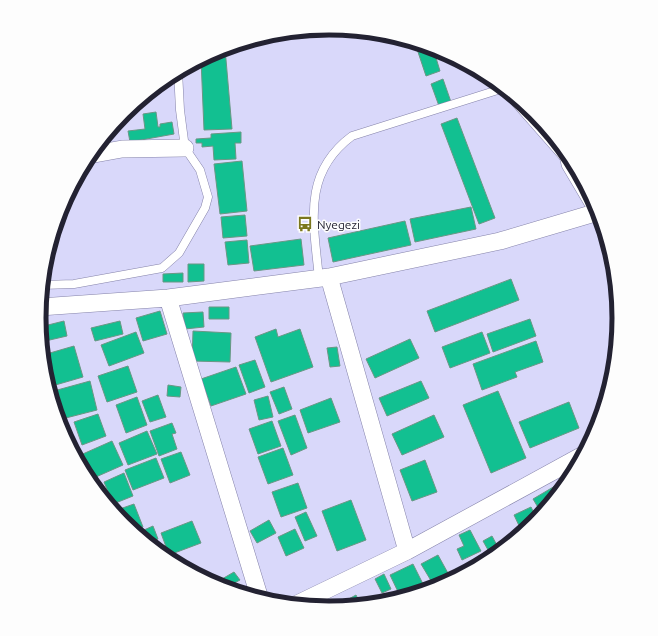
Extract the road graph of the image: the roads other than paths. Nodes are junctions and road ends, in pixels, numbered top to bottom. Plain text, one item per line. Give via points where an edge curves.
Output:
1 (179, 79) edge
2 (497, 90) edge
3 (185, 148) junction
4 (99, 153) edge
5 (592, 215) edge
6 (324, 278) junction
7 (48, 285) edge
8 (168, 298) junction
9 (47, 307) edge
10 (574, 460) edge
11 (407, 551) junction
12 (258, 591) edge
13 (306, 600) edge

1 - 3 lane
2 - 6 lane via 352,136 338,146 320,176 315,192 313,216
3 - 4 street via 122,149
3 - 7 lane via 200,170 208,197 205,208 179,253 171,261 162,268 144,272 74,284
5 - 6 street via 500,241
6 - 8 street
6 - 11 street
8 - 9 street
8 - 12 street
10 - 11 street
11 - 13 street

